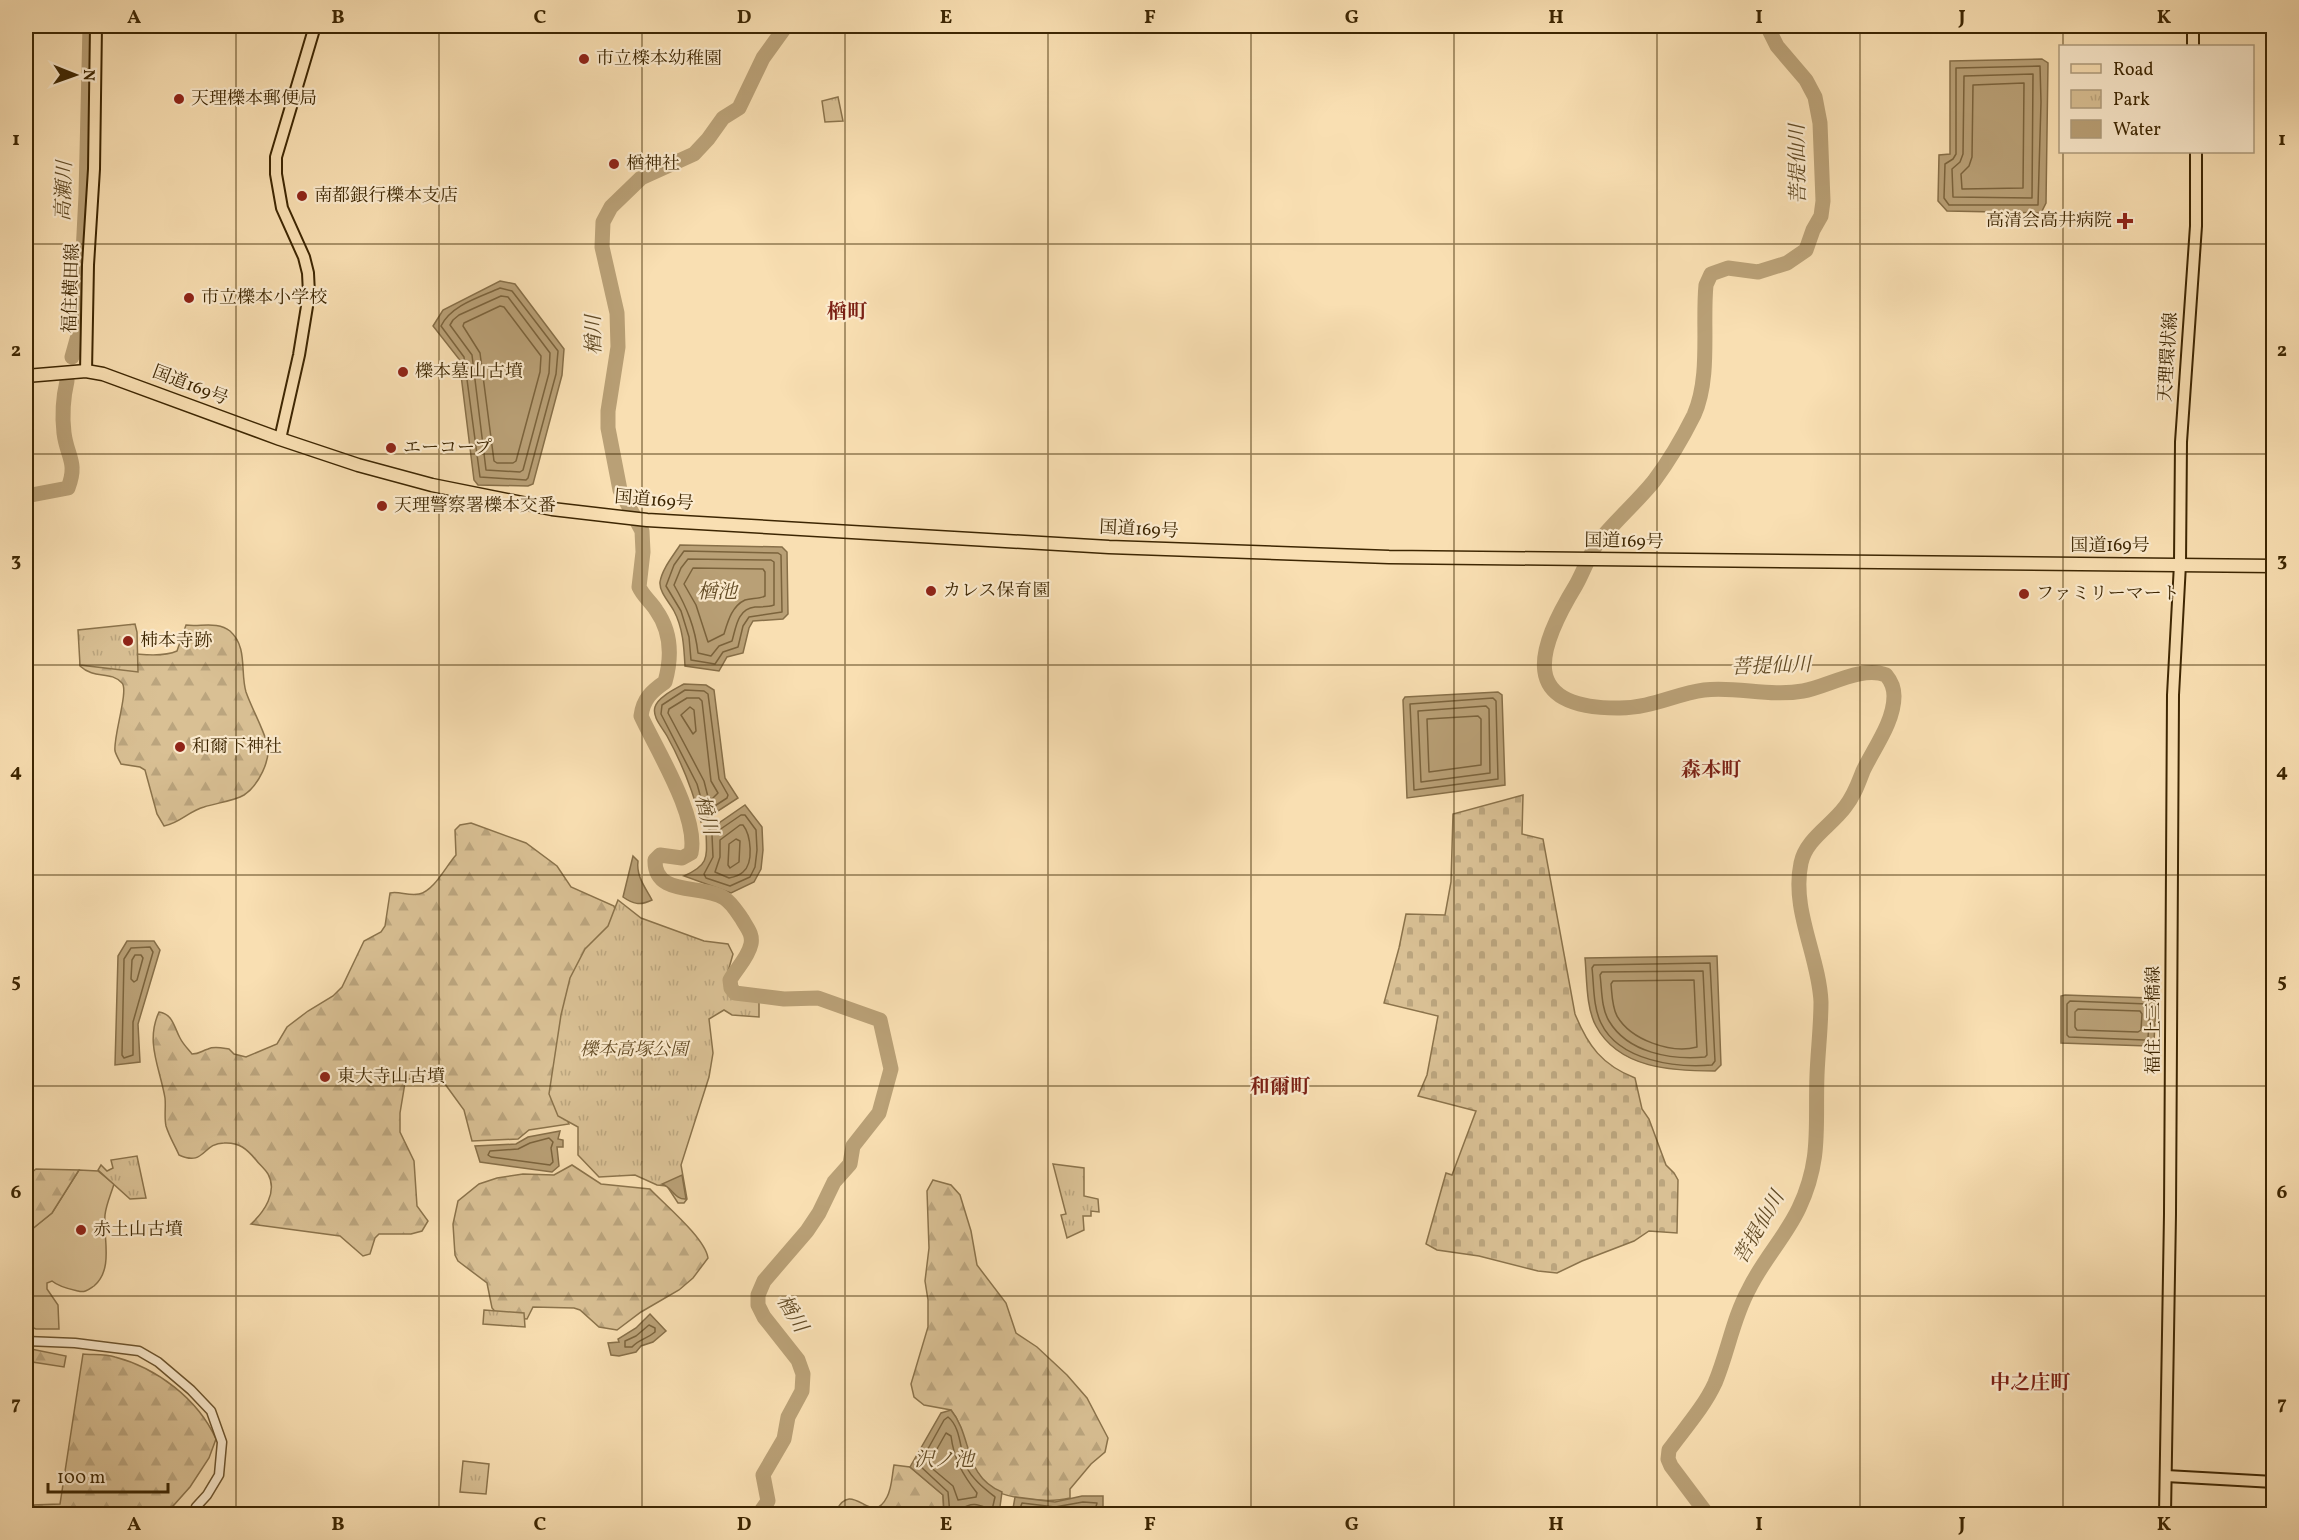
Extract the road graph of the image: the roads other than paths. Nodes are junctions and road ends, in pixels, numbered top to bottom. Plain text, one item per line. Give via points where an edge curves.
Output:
1 (96, 26) edge
2 (315, 26) edge
3 (2193, 26) edge
4 (2193, 45) edge
5 (2196, 153) edge
6 (86, 371) junction
7 (26, 376) edge
8 (280, 439) junction
9 (2180, 564) junction
10 (2274, 566) edge
11 (26, 1341) edge
12 (2166, 1476) junction
13 (2274, 1482) edge
14 (196, 1507) dead end
15 (2165, 1515) edge

1 - 6 main road, 福住横田線
2 - 8 main road via 276,157 282,208 304,257 309,294
3 - 4 main road
5 - 9 main road, 天理環状線 via 2196,226 2181,442
6 - 7 highway, 国道169号
6 - 8 highway, 国道169号 via 140,386
8 - 9 highway, 国道169号 via 371,469 468,493 552,509 647,520 1109,547 1400,557
9 - 10 highway, 国道169号
9 - 12 main road, 福住上三橋線 via 2173,695
11 - 14 street via 139,1352 192,1390 212,1411 222,1442 219,1475
12 - 13 main road
12 - 15 main road, 福住上三橋線

